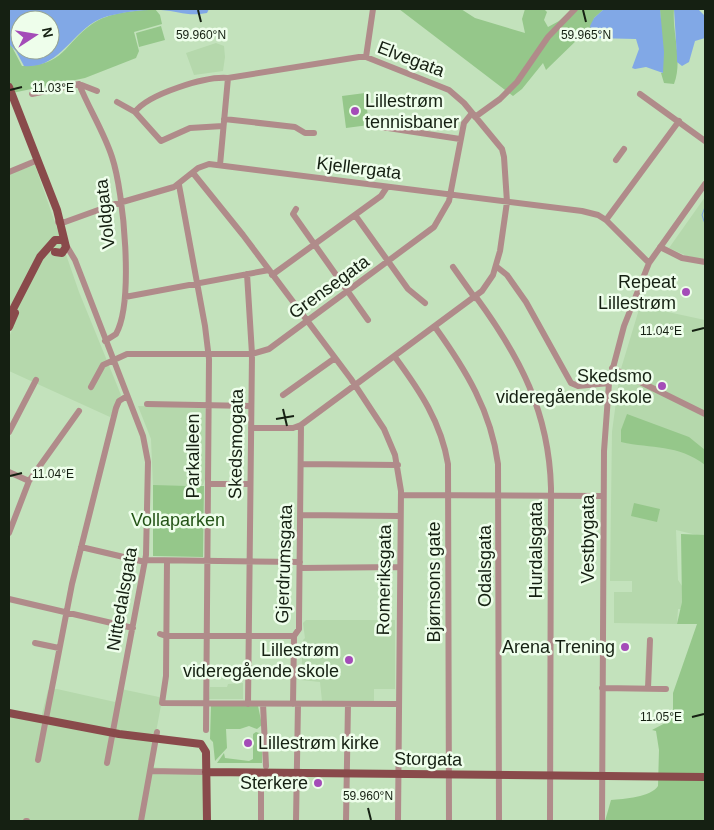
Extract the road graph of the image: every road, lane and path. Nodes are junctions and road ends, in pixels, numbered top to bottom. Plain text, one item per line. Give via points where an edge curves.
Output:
1 (373, 9) edge
2 (575, 9) edge
3 (366, 58) junction
4 (226, 76) junction
5 (79, 84) junction
6 (9, 87) edge
7 (97, 92) dead end
8 (32, 94) dead end
9 (640, 94) dead end
10 (117, 102) dead end
11 (135, 112) junction
12 (473, 115) junction
13 (679, 121) junction
14 (224, 123) junction
15 (375, 126) dead end
16 (314, 133) dead end
17 (460, 139) junction
18 (705, 141) edge
19 (624, 148) dead end
20 (38, 160) junction
21 (616, 160) dead end
22 (220, 165) junction
23 (9, 172) edge
24 (193, 173) junction
25 (705, 184) edge
26 (178, 185) junction
27 (387, 187) junction
28 (449, 194) junction
29 (122, 202) junction
30 (507, 202) junction
31 (296, 209) dead end
32 (355, 215) junction
33 (606, 220) junction
34 (59, 222) junction
35 (59, 242) junction
36 (314, 245) junction
37 (660, 247) junction
38 (58, 252) junction
39 (389, 262) junction
40 (705, 262) edge
41 (649, 263) junction
42 (36, 266) junction
43 (453, 267) dead end
44 (497, 267) junction
45 (78, 271) junction
46 (270, 272) junction
47 (247, 274) junction
48 (196, 283) junction
49 (26, 286) junction
50 (348, 292) junction
51 (125, 297) junction
52 (475, 297) junction
53 (425, 303) dead end
54 (9, 317) edge
55 (368, 320) dead end
56 (307, 322) junction
57 (9, 327) edge
58 (435, 327) junction
59 (105, 341) junction
60 (209, 353) junction
61 (252, 354) junction
62 (395, 357) junction
63 (335, 358) junction
64 (115, 359) junction
65 (612, 368) junction
66 (36, 380) dead end
67 (609, 383) junction
68 (355, 385) junction
69 (91, 387) dead end
70 (283, 395) dead end
71 (127, 396) junction
72 (146, 404) dead end
73 (208, 405) junction
74 (251, 406) junction
75 (80, 411) dead end
76 (705, 414) edge
77 (301, 425) junction
78 (251, 428) junction
79 (9, 432) edge
80 (302, 464) junction
81 (398, 465) junction
82 (9, 472) edge
83 (28, 481) junction
84 (208, 484) junction
85 (250, 484) junction
86 (450, 495) junction
87 (500, 495) junction
88 (400, 496) junction
89 (551, 496) junction
90 (603, 496) junction
91 (301, 515) junction
92 (400, 516) junction
93 (9, 533) edge
94 (81, 547) junction
95 (167, 560) junction
96 (145, 561) junction
97 (207, 561) junction
98 (250, 561) junction
99 (300, 565) junction
100 (400, 567) junction
101 (9, 599) edge
102 (66, 614) junction
103 (133, 628) junction
104 (163, 635) junction
105 (206, 636) junction
106 (249, 636) junction
107 (294, 636) junction
108 (650, 640) dead end
109 (35, 643) dead end
110 (60, 648) junction
111 (602, 688) junction
112 (648, 688) junction
113 (666, 689) dead end
114 (206, 703) junction
115 (248, 704) junction
116 (263, 704) junction
117 (296, 704) junction
118 (348, 704) junction
119 (398, 704) junction
120 (9, 713) edge
121 (46, 720) junction
122 (206, 730) dead end
123 (112, 732) junction
124 (157, 735) junction
125 (38, 760) dead end
126 (106, 763) dead end
127 (264, 769) junction
128 (150, 771) junction
129 (206, 772) junction
130 (297, 772) junction
131 (347, 773) junction
132 (398, 774) junction
133 (449, 774) junction
134 (500, 775) junction
135 (550, 776) junction
136 (602, 776) junction
137 (705, 777) edge
138 (205, 819) edge
139 (141, 821) edge
140 (261, 821) edge
141 (296, 821) edge
142 (346, 821) edge
143 (398, 821) edge
144 (449, 821) edge
145 (499, 821) edge
146 (550, 821) edge
147 (602, 821) edge

1 - 3 street
2 - 12 street via 548,38 517,82 500,99
3 - 4 street, Elvegata
3 - 12 street, Elvegata via 449,90
4 - 11 street, Elvegata via 168,92
4 - 14 street
5 - 7 street
5 - 8 street
5 - 29 street, Voldgata via 112,157
6 - 20 main road, Nittedalsgata
9 - 13 street
10 - 11 street
11 - 14 street via 161,141 190,128
12 - 17 street, Grensegata via 464,123
12 - 30 street, Elvegata via 502,150
13 - 18 street
13 - 33 street
14 - 16 street via 295,126 305,133
14 - 22 street
15 - 17 street
17 - 28 street, Grensegata
19 - 21 street
20 - 23 street
20 - 34 main road, Nittedalsgata
22 - 24 street, Kjellergata via 209,164
22 - 27 street, Kjellergata
24 - 26 street, Kjellergata
24 - 46 street, Romeriksgata
25 - 37 street, Vestbygata
26 - 29 street, Kjellergata
26 - 48 street, Parkalleen
27 - 28 street, Kjellergata
27 - 32 street via 381,196
28 - 30 street, Kjellergata
28 - 39 street, Grensegata via 434,227
29 - 34 street, Kjellergata
29 - 51 street, Voldgata
30 - 33 street, Kjellergata via 582,211
30 - 44 street, Elvegata
31 - 36 street via 293,214
32 - 36 street
32 - 39 street
33 - 41 street, Kjellergata
34 - 35 main road, Nittedalsgata
35 - 38 main road
35 - 38 main road
35 - 42 main road via 40,256
35 - 45 street, Nittedalsgata via 75,260
36 - 46 street
36 - 50 street
37 - 40 street via 682,258
37 - 41 street, Vestbygata
38 - 42 main road
38 - 45 street, Nittedalsgata via 69,258
39 - 50 street, Grensegata
39 - 53 street via 408,289
41 - 65 street, Vestbygata via 624,326
42 - 49 main road
43 - 52 street, Hurdalsgata
44 - 52 street via 489,283
44 - 67 street via 507,275 526,302 571,383 578,386
45 - 59 street, Nittedalsgata
46 - 47 street
46 - 56 street, Romeriksgata
47 - 48 street
47 - 61 street, Skedsmogata
48 - 51 street
48 - 60 street, Parkalleen
49 - 54 main road
49 - 57 main road
50 - 55 street
50 - 56 street, Grensegata
51 - 59 street, Voldgata via 118,330 113,338
52 - 58 street
52 - 89 street, Hurdalsgata via 512,349 532,393 547,446
56 - 61 street, Grensegata via 269,349
56 - 63 street, Romeriksgata
58 - 62 street
58 - 87 street, Odalsgata via 465,370 483,406 497,455
59 - 64 street, Nittedalsgata
60 - 61 street, Grensegata
60 - 64 street, Grensegata via 134,353
60 - 73 street, Parkalleen
61 - 74 street, Skedsmogata
62 - 68 street
62 - 86 street, Bjørnsons gate via 427,403 439,427 448,464
63 - 68 street, Romeriksgata
63 - 70 street
64 - 69 street via 103,365
64 - 71 street, Nittedalsgata
65 - 67 street, Vestbygata
65 - 76 street
66 - 79 street
67 - 90 street, Vestbygata
68 - 77 street
68 - 81 street, Romeriksgata via 389,437
71 - 94 street via 119,401 116,408
71 - 96 street, Nittedalsgata via 148,455
72 - 73 street
73 - 74 street
73 - 84 street, Parkalleen
74 - 78 street, Skedsmogata
75 - 83 street
77 - 78 street via 293,428
77 - 80 street, Gjerdrumsgata
78 - 85 street, Skedsmogata
80 - 81 street
80 - 91 street, Gjerdrumsgata
81 - 88 street, Romeriksgata
82 - 83 street
83 - 93 street
84 - 85 street
84 - 97 street, Parkalleen
85 - 98 street, Skedsmogata
86 - 87 street
86 - 88 street
86 - 133 street, Bjørnsons gate
87 - 89 street
87 - 134 street, Odalsgata
88 - 92 street, Romeriksgata
89 - 90 street
89 - 135 street, Hurdalsgata
90 - 111 street, Vestbygata
91 - 92 street
91 - 99 street, Gjerdrumsgata
92 - 100 street, Romeriksgata
94 - 96 street
94 - 102 street
95 - 96 street
95 - 97 street
95 - 104 street
96 - 103 street, Nittedalsgata
97 - 98 street
97 - 105 street, Parkalleen
98 - 99 street
98 - 106 street, Skedsmogata
99 - 100 street
99 - 107 street, Gjerdrumsgata via 299,629
100 - 119 street, Romeriksgata
101 - 102 street
102 - 103 street
102 - 110 street
103 - 123 street, Nittedalsgata
104 - 105 street
104 - 114 street via 166,682 162,703
105 - 106 street
105 - 114 street, Parkalleen
106 - 107 street
106 - 115 street, Skedsmogata
107 - 117 street, Gjerdrumsgata
108 - 112 street
109 - 110 street
110 - 121 street
111 - 112 street
111 - 136 street, Vestbygata
112 - 113 street
114 - 115 street
114 - 122 street, Parkalleen
115 - 116 street
116 - 117 street
116 - 127 street
117 - 118 street
117 - 130 street, Gjerdrumsgata
118 - 119 street
118 - 131 street
119 - 132 street, Romeriksgata
120 - 121 main road
121 - 123 main road
121 - 125 street
123 - 124 main road
123 - 126 street, Nittedalsgata
124 - 128 street
124 - 129 main road via 201,744 205,750
127 - 129 main road, Storgata
127 - 130 main road, Storgata
127 - 140 street
128 - 129 street, Storgata
128 - 139 street
129 - 138 main road
130 - 131 main road, Storgata
130 - 141 street, Gjerdrumsgata
131 - 132 main road, Storgata
131 - 142 street
132 - 133 main road, Storgata
132 - 143 street, Romeriksgata
133 - 134 main road, Storgata
133 - 144 street, Bjørnsons gate
134 - 135 main road, Storgata
134 - 145 street, Odalsgata
135 - 136 main road, Storgata
135 - 146 street, Hurdalsgata
136 - 137 main road, Storgata
136 - 147 street, Vestbygata

